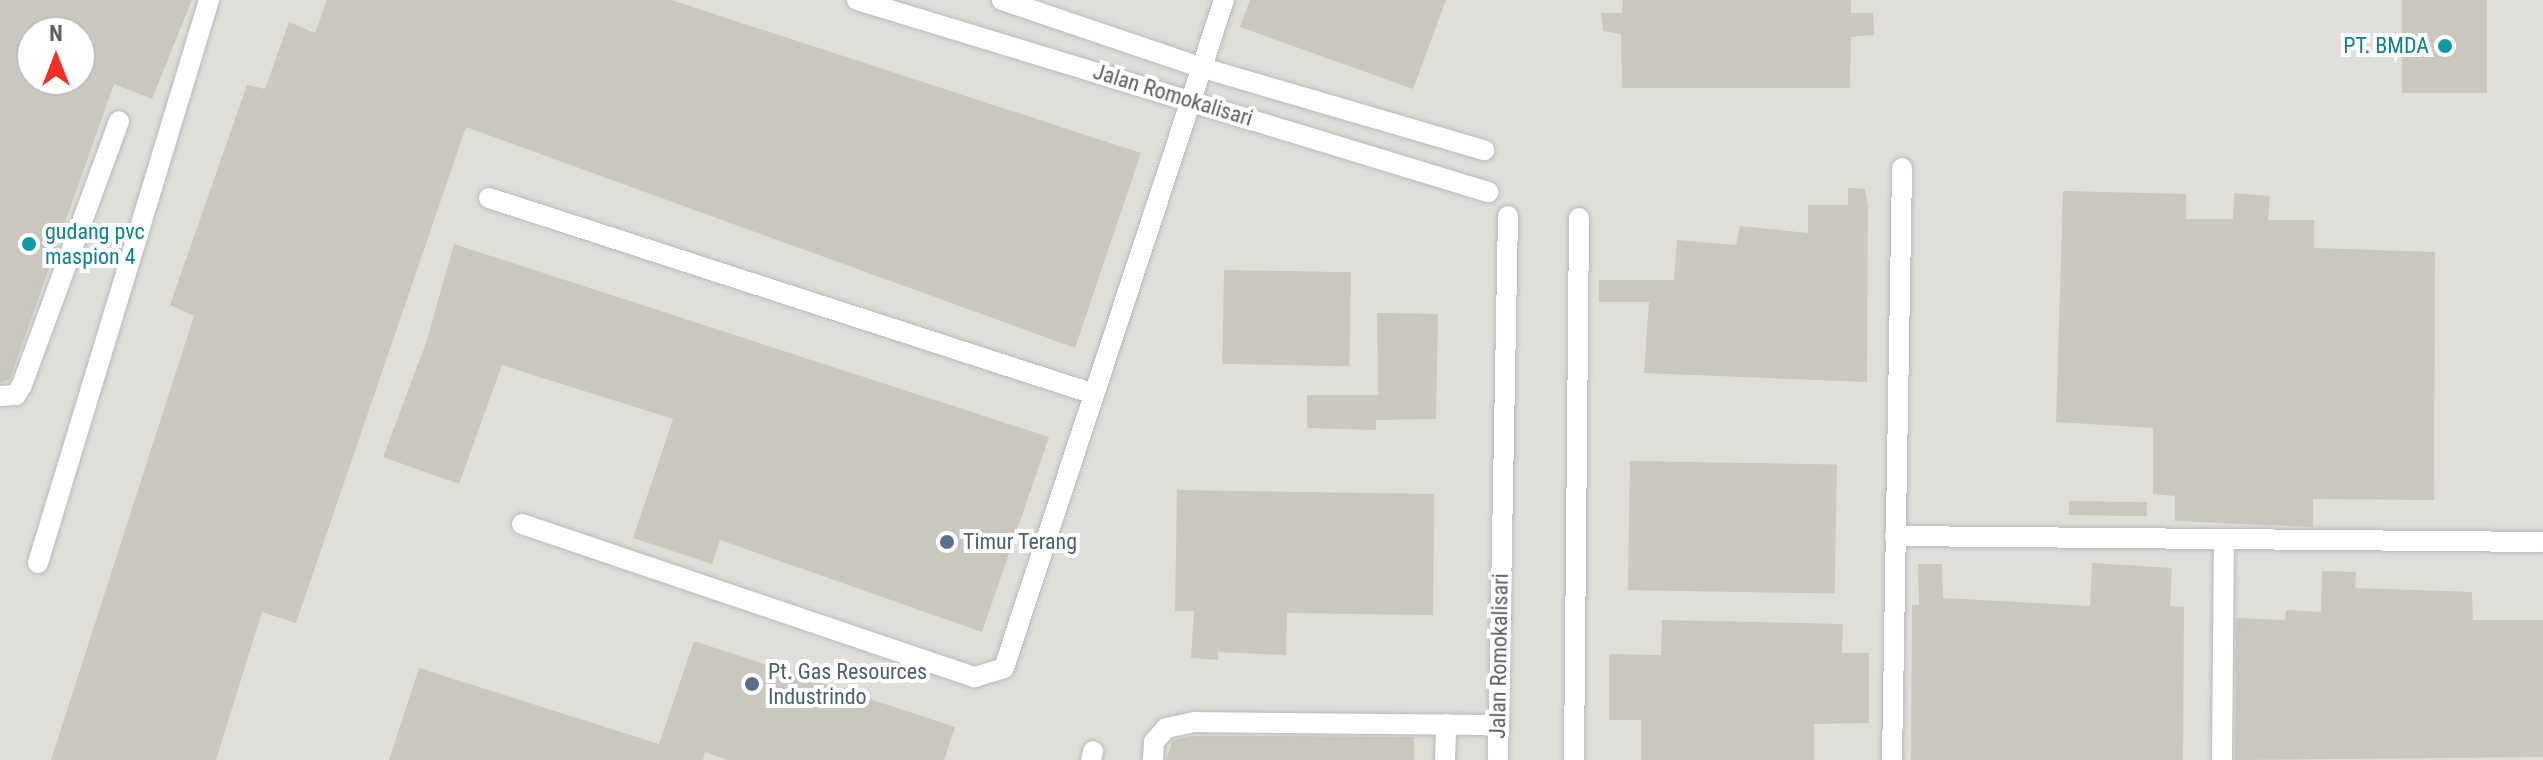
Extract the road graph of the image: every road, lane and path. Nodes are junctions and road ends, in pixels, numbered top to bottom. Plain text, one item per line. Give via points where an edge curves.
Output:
1 (209, 0) edge
2 (857, 0) edge
3 (1002, 0) edge
4 (1224, 0) edge
5 (904, 7) edge
6 (1203, 68) junction
7 (1192, 101) junction
8 (119, 121) dead end
9 (1484, 150) dead end
10 (1902, 168) dead end
11 (1488, 192) dead end
12 (489, 198) dead end
13 (1508, 216) dead end
14 (1579, 218) dead end
15 (1091, 393) junction
16 (0, 396) edge
17 (522, 524) dead end
18 (1895, 536) junction
19 (2224, 539) junction
20 (2543, 542) edge
21 (38, 563) dead end
22 (1446, 724) junction
23 (1498, 725) junction
24 (1153, 760) edge
25 (1445, 760) edge
26 (1498, 760) edge
27 (1574, 760) edge
28 (1892, 760) edge
29 (2222, 760) edge

1 - 21 lane
2 - 5 lane, Jalan Romokalisari
3 - 6 lane, Jalan Romokalisari
4 - 6 lane
5 - 7 lane, Jalan Romokalisari
6 - 7 lane
6 - 9 lane, Jalan Romokalisari
7 - 11 lane, Jalan Romokalisari
7 - 15 lane
8 - 16 lane via 22,385 16,395
10 - 18 lane
12 - 15 lane
13 - 23 lane, Jalan Romokalisari
14 - 27 lane
15 - 17 lane via 1004,668 975,677
18 - 19 lane
18 - 28 lane
19 - 20 lane
19 - 29 lane
22 - 23 lane
22 - 24 lane via 1195,722 1166,728 1154,742
22 - 25 lane
23 - 26 lane, Jalan Romokalisari

